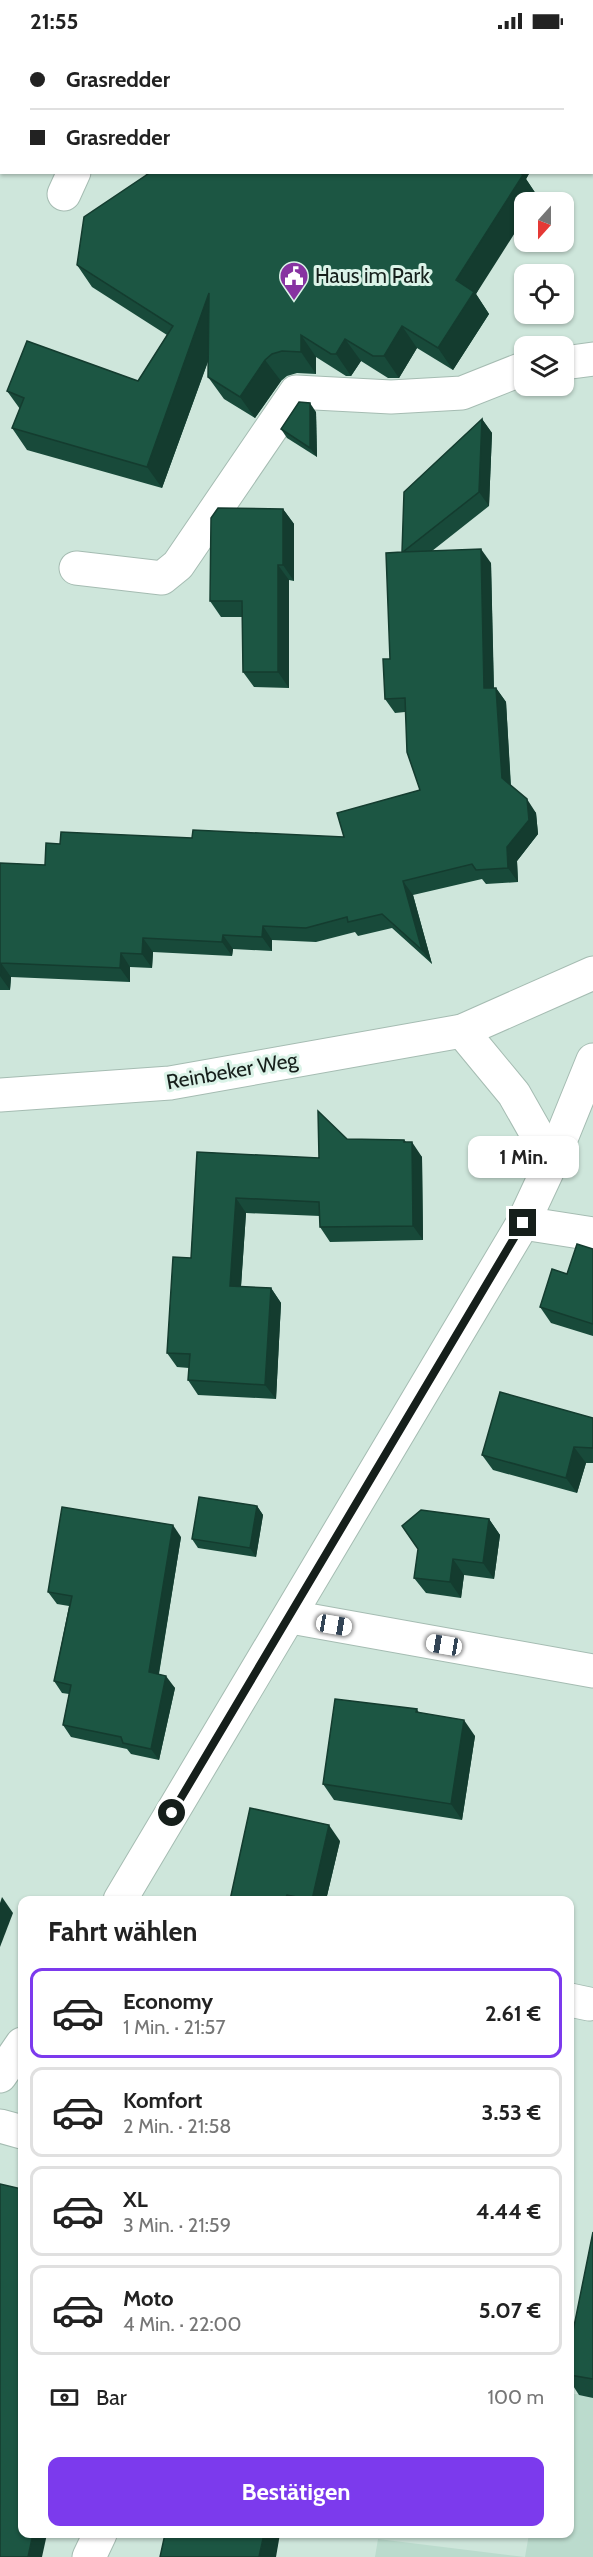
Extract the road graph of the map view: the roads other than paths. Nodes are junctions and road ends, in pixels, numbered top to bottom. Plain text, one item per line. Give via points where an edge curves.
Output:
1 (593, 359) edge
2 (574, 362) edge
3 (514, 372) edge
4 (76, 568) dead end
5 (593, 973) edge
6 (462, 1031) junction
7 (593, 1060) edge
8 (0, 1095) edge
9 (552, 1161) junction
10 (523, 1223) junction
11 (593, 1234) edge
12 (291, 1617) junction
13 (593, 1671) edge
14 (130, 1896) edge
15 (18, 2050) edge
16 (0, 2076) edge
17 (0, 2126) edge
18 (18, 2131) edge
19 (98, 2538) edge
20 (89, 2557) edge

1 - 2 street
3 - 4 street via 462,393 391,397 296,392 178,565 162,578
5 - 6 street, Reinbeker Weg
6 - 8 street, Reinbeker Weg via 170,1083
6 - 9 street via 514,1094
7 - 9 street
9 - 10 street
10 - 11 street
10 - 12 street
12 - 13 street
12 - 14 street
15 - 16 street
17 - 18 street
19 - 20 street

